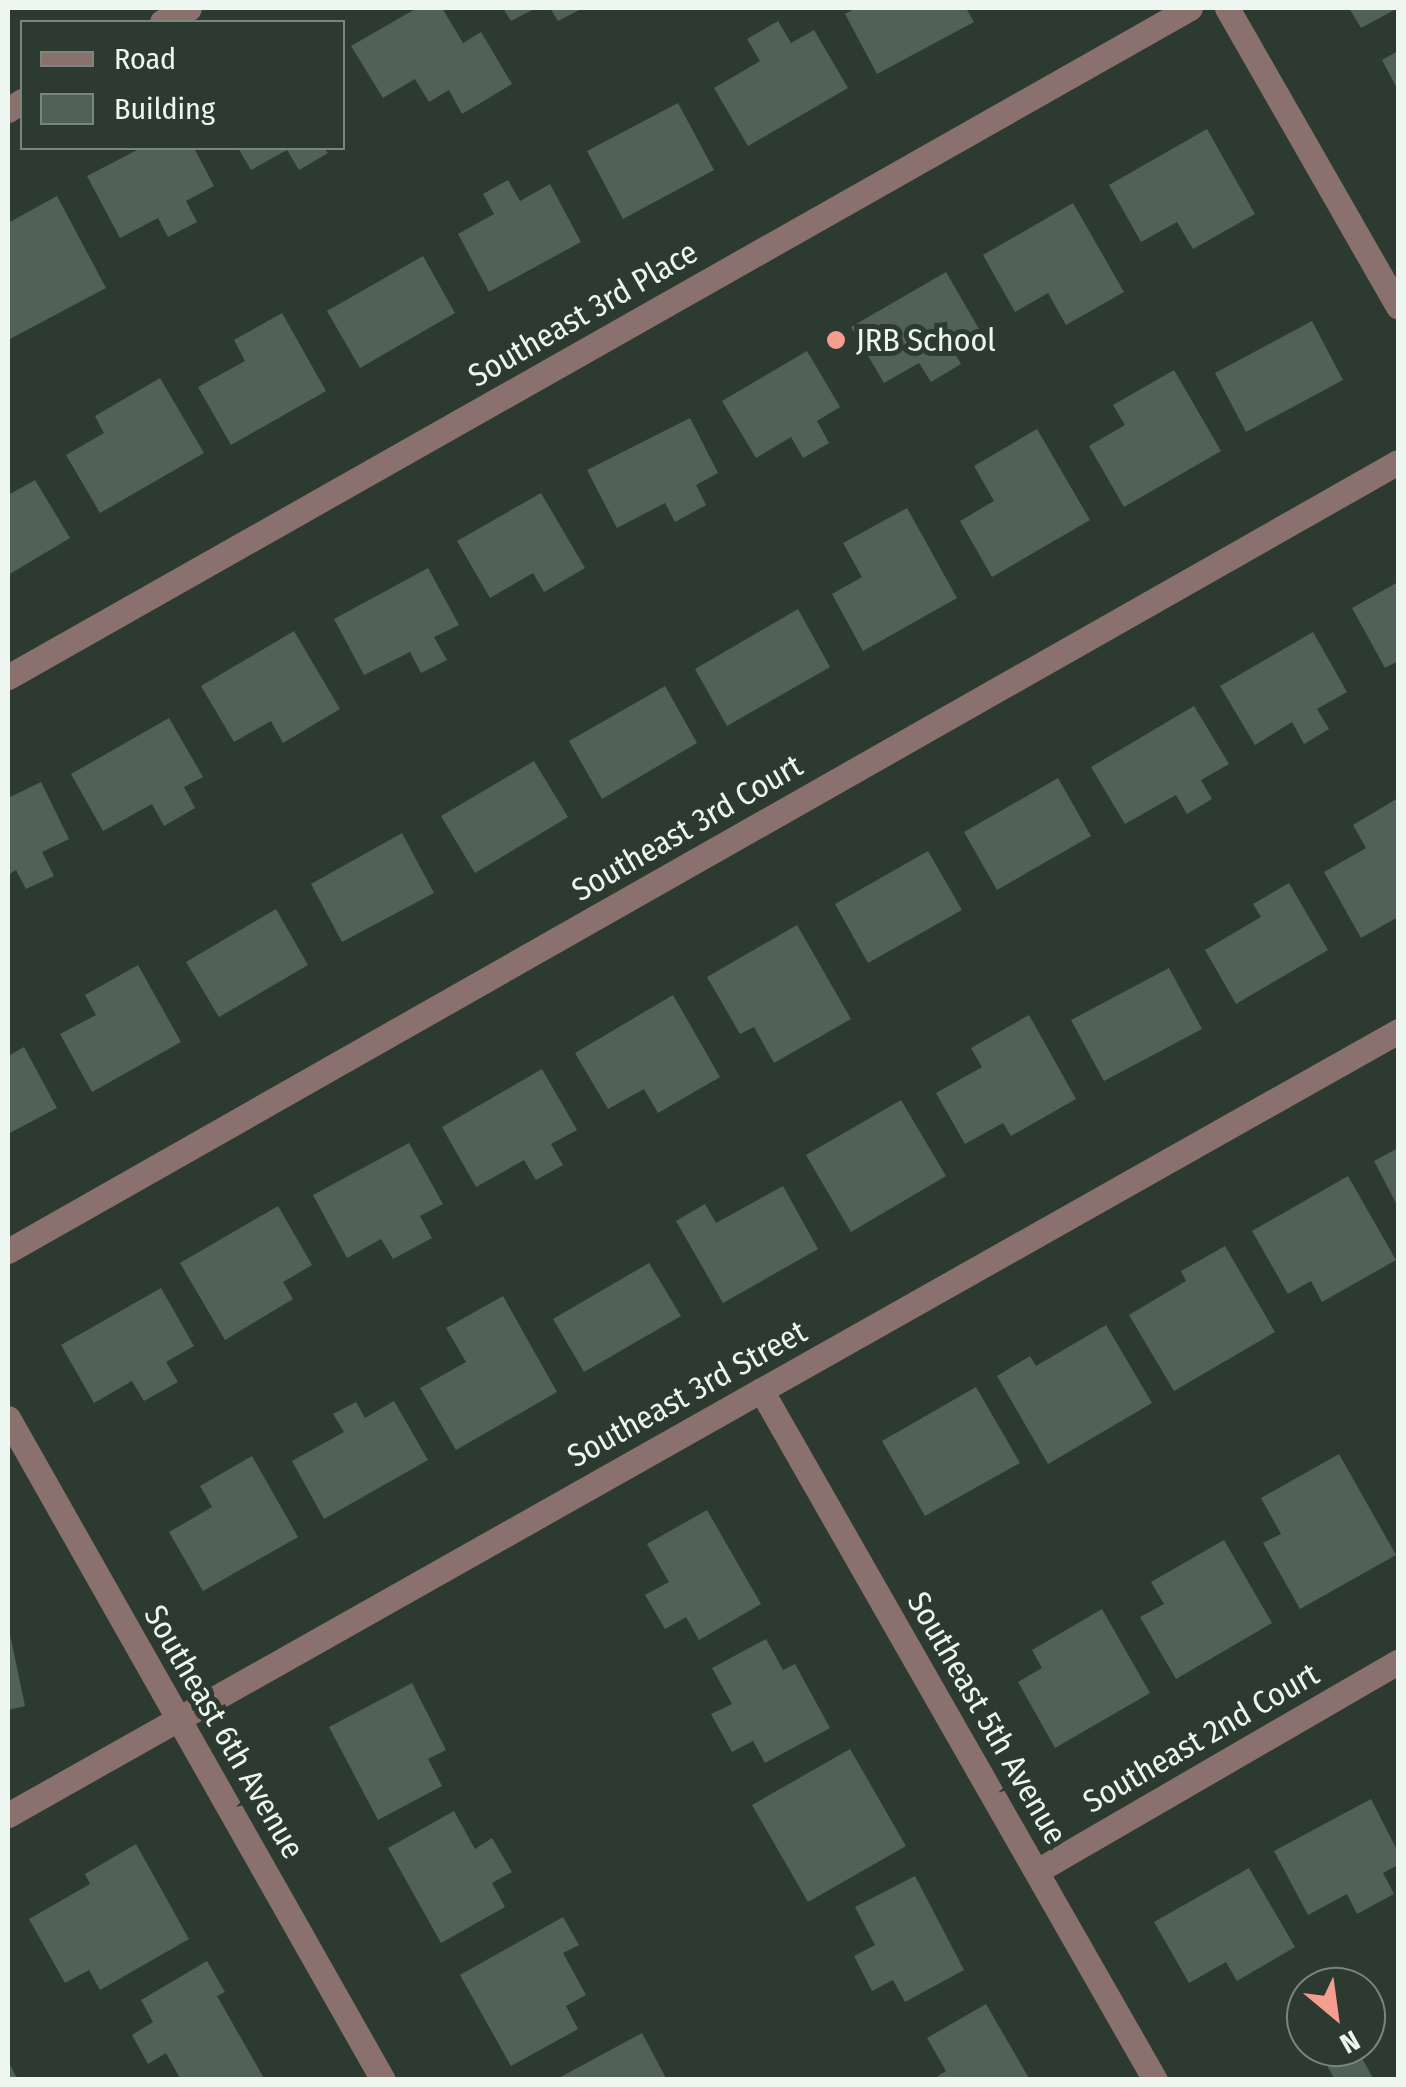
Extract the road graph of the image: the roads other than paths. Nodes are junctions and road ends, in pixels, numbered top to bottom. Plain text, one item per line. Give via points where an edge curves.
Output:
1 (189, 8) edge
2 (1190, 8) edge
3 (1227, 8) edge
4 (166, 20) edge
5 (1398, 306) edge
6 (1398, 462) edge
7 (8, 677) edge
8 (1398, 1031) edge
9 (8, 1251) edge
10 (761, 1390) junction
11 (8, 1418) edge
12 (1398, 1662) edge
13 (178, 1718) junction
14 (8, 1815) edge
15 (1037, 1871) junction
16 (382, 2080) edge
17 (1155, 2080) edge

1 - 4 street
2 - 7 street, Southeast 3rd Place
3 - 5 street
6 - 9 street, Southeast 3rd Court
8 - 10 street, Southeast 3rd Street
10 - 13 street, Southeast 3rd Street
10 - 15 street, Southeast 5th Avenue
11 - 13 street, Southeast 6th Avenue
12 - 15 street, Southeast 2nd Court
13 - 14 street, Southeast 3rd Street
13 - 16 street, Southeast 6th Avenue
15 - 17 street, Southeast 5th Avenue

